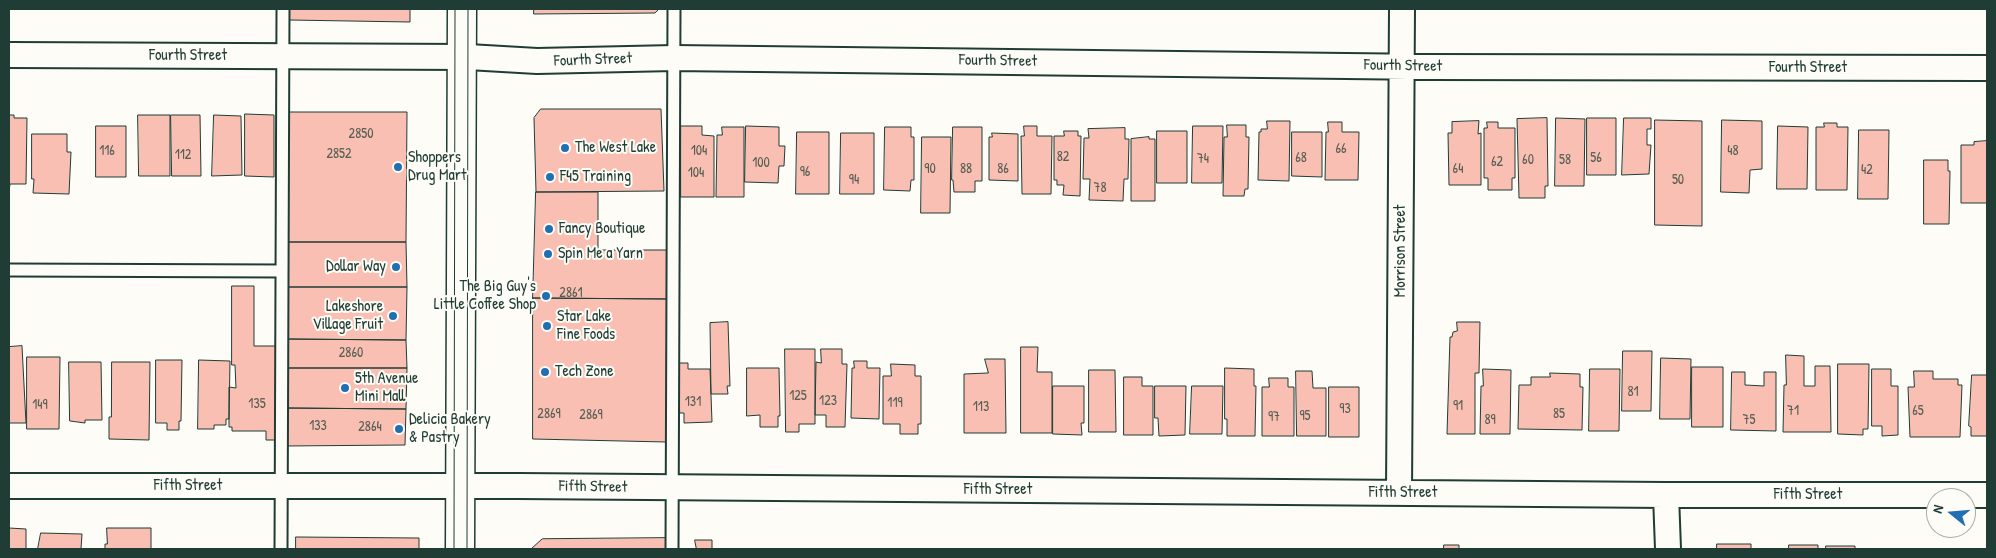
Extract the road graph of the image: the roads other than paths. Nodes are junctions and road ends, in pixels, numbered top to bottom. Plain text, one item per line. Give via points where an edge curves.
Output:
1 (283, 9) edge
2 (462, 9) edge
3 (674, 9) edge
4 (1402, 9) edge
5 (9, 55) edge
6 (282, 56) junction
7 (462, 57) junction
8 (674, 58) junction
9 (1402, 66) junction
10 (1987, 68) edge
11 (9, 270) edge
12 (282, 271) junction
13 (9, 486) edge
14 (460, 486) junction
15 (281, 487) junction
16 (672, 488) junction
17 (1399, 493) junction
18 (1666, 495) junction
19 (1987, 495) edge
20 (281, 549) edge
21 (460, 549) edge
22 (672, 549) edge
23 (1668, 549) edge

1 - 6 lane
2 - 7 main road
3 - 8 lane
4 - 9 street, Morrison Street
5 - 6 street, Fourth Street
6 - 7 street, Fourth Street
6 - 12 lane
7 - 8 street, Fourth Street via 537,62
7 - 14 main road
8 - 9 street, Fourth Street
8 - 16 lane
9 - 10 street, Fourth Street
9 - 17 street, Morrison Street
11 - 12 lane
12 - 15 lane
13 - 15 street, Fifth Street
14 - 15 street, Fifth Street
14 - 16 street, Fifth Street
14 - 21 main road
15 - 20 lane
16 - 17 street, Fifth Street
16 - 22 lane
17 - 18 street, Fifth Street
18 - 19 street, Fifth Street
18 - 23 street

